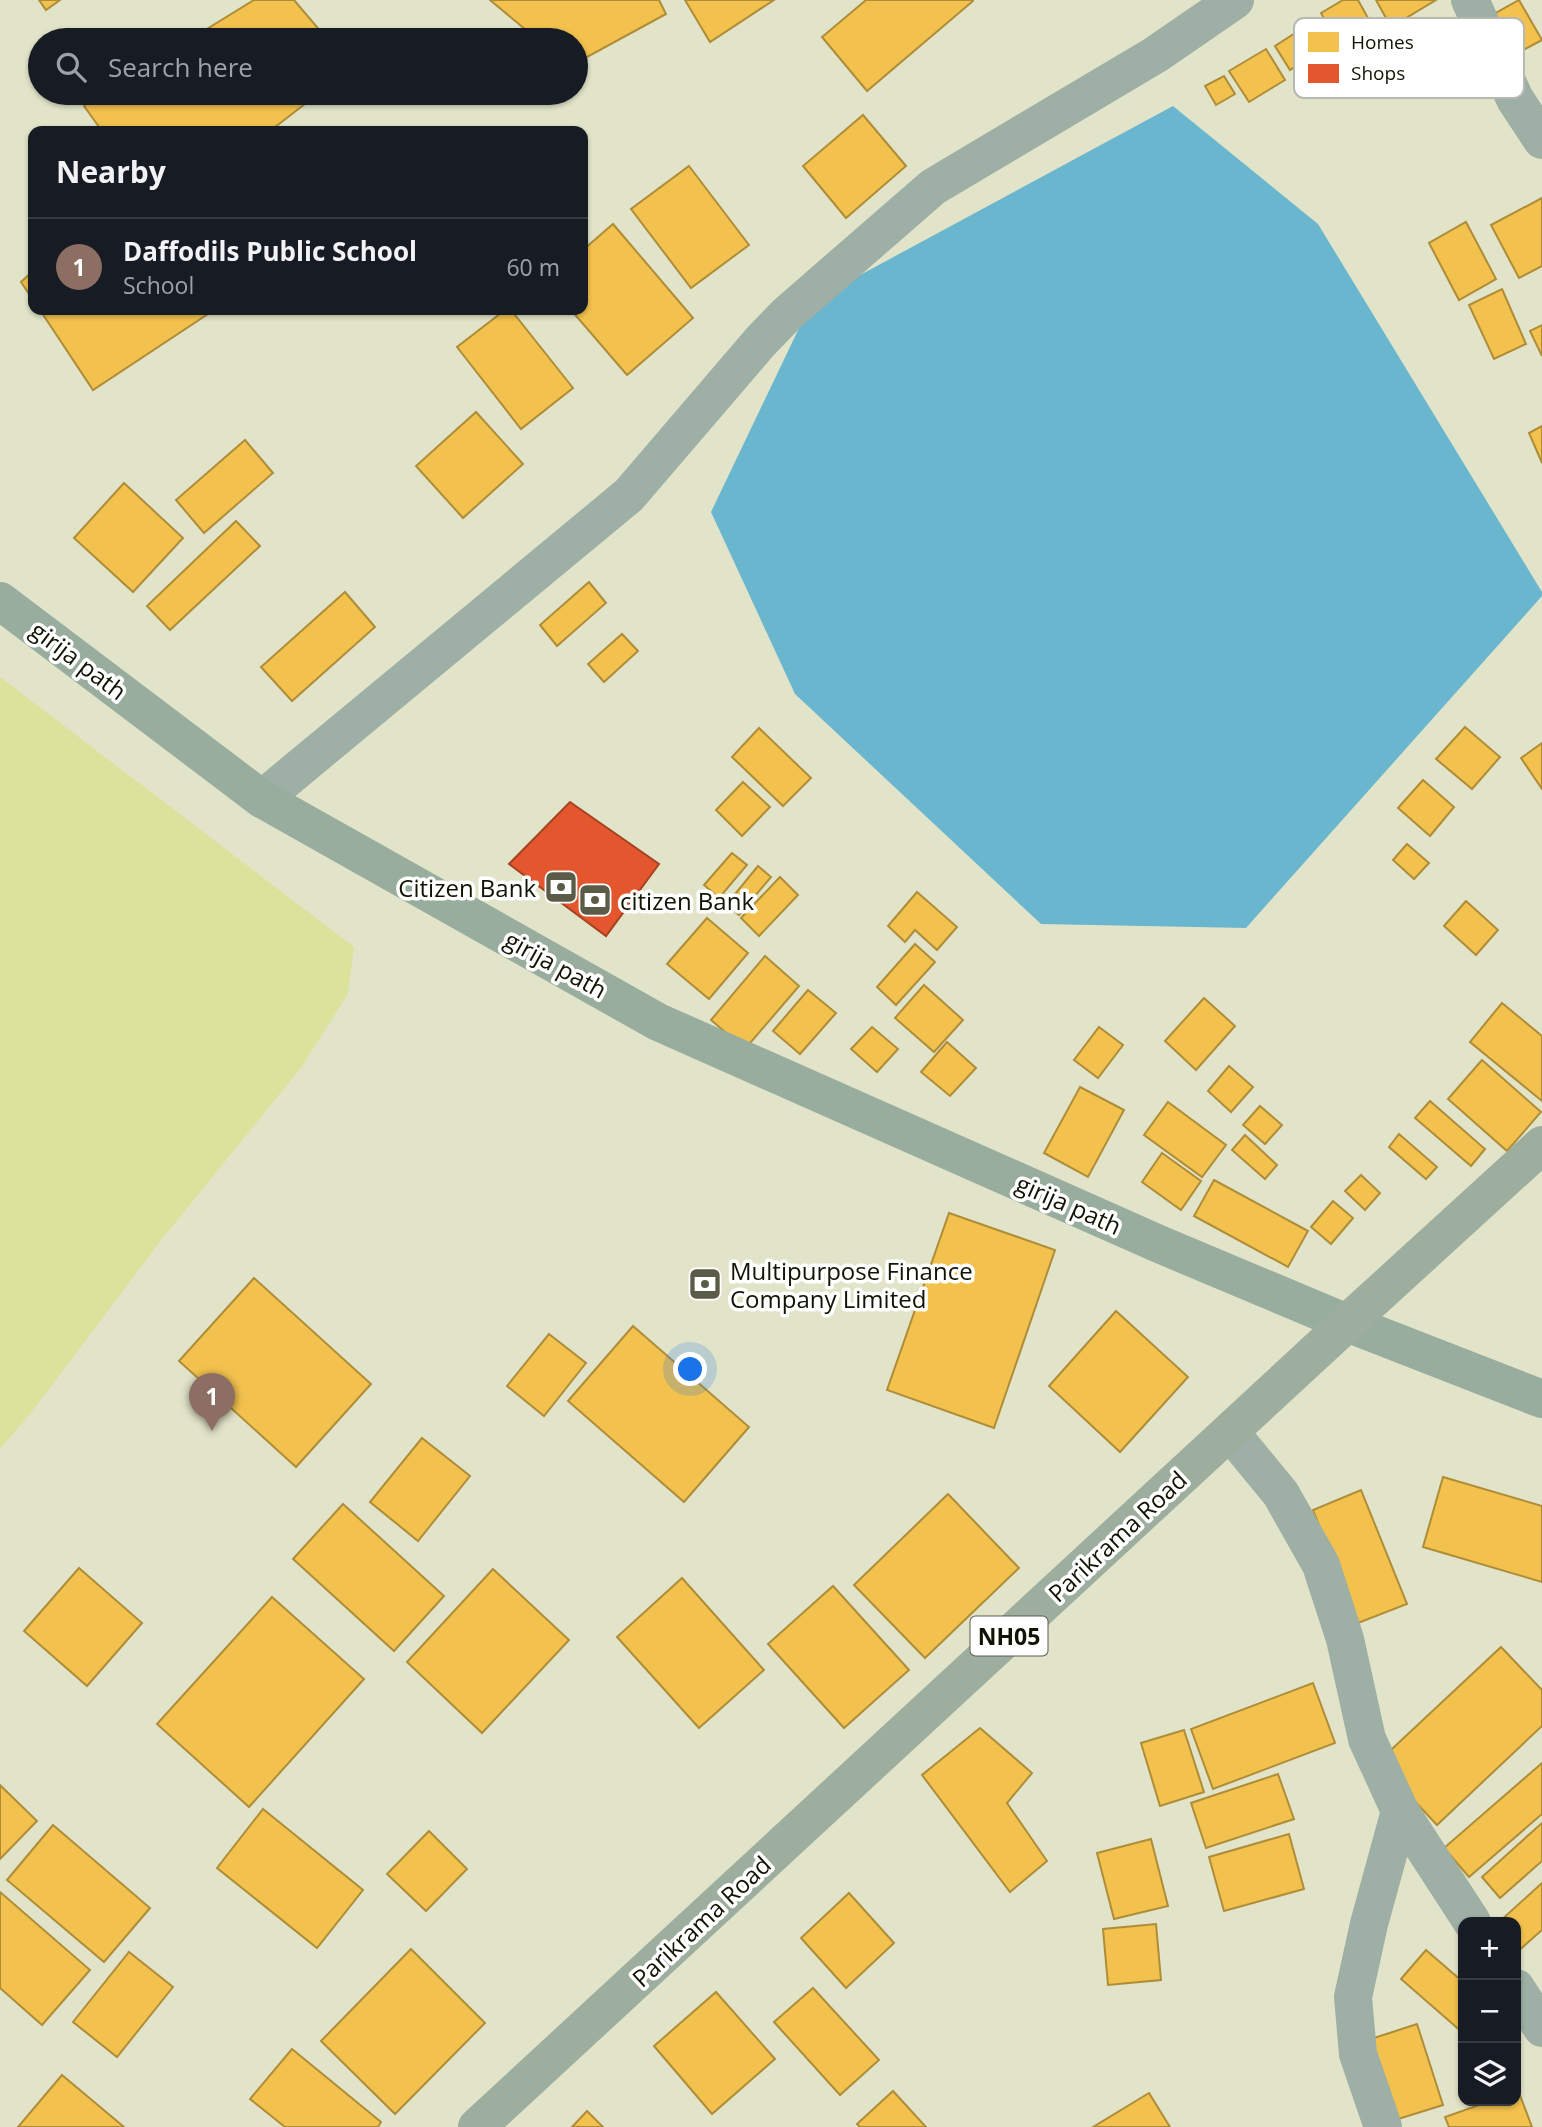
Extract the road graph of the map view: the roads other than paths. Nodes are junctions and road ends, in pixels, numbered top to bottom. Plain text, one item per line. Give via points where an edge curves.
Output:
1 (1235, 0) edge
2 (1470, 0) edge
3 (1478, 18) edge
4 (1515, 98) edge
5 (1542, 141) edge
6 (0, 601) edge
7 (262, 799) junction
8 (1542, 1145) edge
9 (1347, 1322) junction
10 (1542, 1399) edge
11 (1230, 1432) junction
12 (1399, 1811) junction
13 (1469, 1917) edge
14 (1521, 1996) edge
15 (1542, 2028) edge
16 (477, 2127) edge
17 (1383, 2127) edge

1 - 7 street via 1155,55 933,187 787,313 629,495
2 - 3 street
4 - 5 street
6 - 7 main road, girija path
7 - 9 main road, girija path via 658,1022 1159,1244
8 - 9 main road, Parikrama Road / NH05
9 - 10 main road, girija path
9 - 11 main road, Parikrama Road / NH05
11 - 12 street via 1281,1494 1321,1565 1345,1639 1367,1739
11 - 16 main road, Parikrama Road / NH05
12 - 13 street
12 - 17 street via 1353,1997 1358,2054
14 - 15 street

